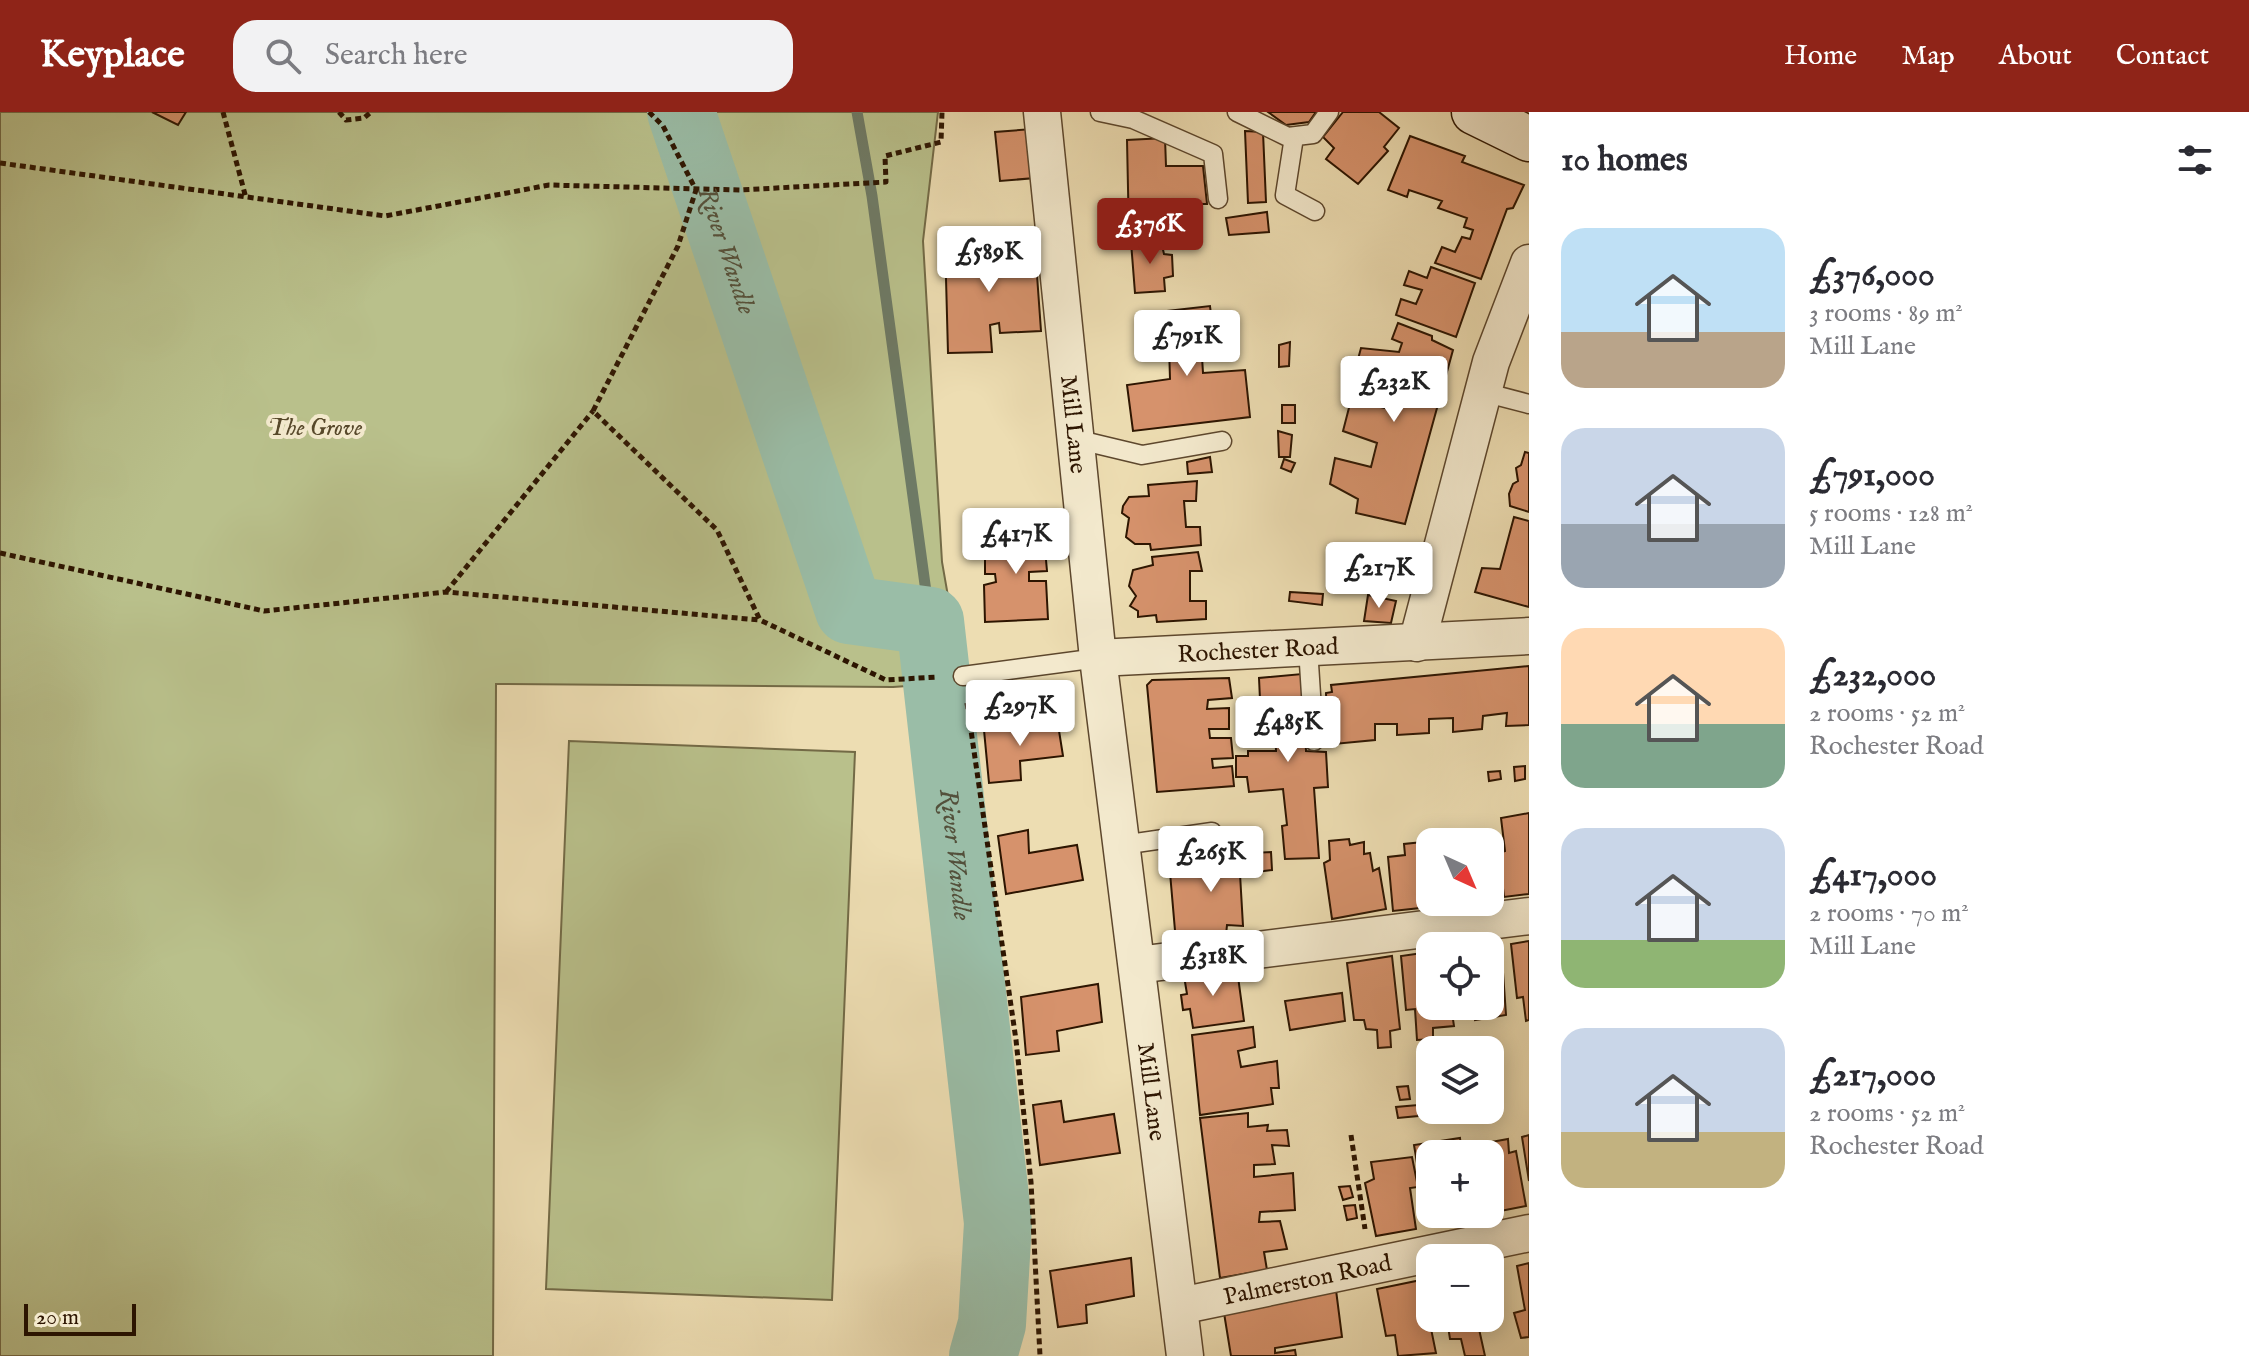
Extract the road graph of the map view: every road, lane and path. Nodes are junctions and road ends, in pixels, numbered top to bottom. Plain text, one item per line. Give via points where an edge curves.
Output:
1 (223, 112) edge
2 (339, 112) edge
3 (371, 112) edge
4 (649, 112) edge
5 (942, 112) edge
6 (1100, 112) edge
7 (1237, 112) edge
8 (1329, 112) edge
9 (1474, 112) edge
10 (1050, 113) edge
11 (1294, 137) junction
12 (1529, 139) edge
13 (0, 163) edge
14 (696, 190) junction
15 (246, 198) junction
16 (1218, 199) dead end
17 (1315, 211) dead end
18 (1529, 263) edge
19 (1483, 392) junction
20 (1529, 404) edge
21 (593, 411) junction
22 (1075, 439) junction
23 (1222, 441) dead end
24 (0, 553) edge
25 (446, 592) junction
26 (760, 620) junction
27 (1529, 636) edge
28 (1417, 643) junction
29 (1308, 648) junction
30 (1098, 658) junction
31 (963, 676) joint
32 (942, 677) dead end
33 (1314, 741) dead end
34 (1212, 832) dead end
35 (1122, 845) junction
36 (1529, 916) edge
37 (1137, 965) junction
38 (1351, 1135) dead end
39 (1529, 1233) edge
40 (1370, 1266) junction
41 (1180, 1306) junction
42 (1040, 1356) edge
43 (1185, 1356) edge

1 - 15 path
2 - 3 path via 346,120
4 - 14 path via 663,126
5 - 14 path via 941,142 885,156 886,182
6 - 16 lane via 1133,119 1213,154
7 - 11 lane
8 - 11 lane via 1313,134
9 - 12 main road
10 - 22 street, Mill Lane
11 - 17 lane via 1285,195
13 - 15 path
14 - 15 path via 549,185 385,216
14 - 21 path via 678,246
18 - 19 street
19 - 20 lane
19 - 28 street
21 - 25 path
21 - 26 path via 717,530
22 - 23 lane via 1142,455
22 - 30 street, Mill Lane
24 - 25 path via 264,611
25 - 26 path
26 - 32 path via 886,680
27 - 28 street, Rochester Road
28 - 29 street, Rochester Road
29 - 30 street, Rochester Road
29 - 33 lane
30 - 31 lane
30 - 35 street, Mill Lane
31 - 42 path via 1016,1040 1031,1182
34 - 35 lane
35 - 37 street, Mill Lane
36 - 37 street
37 - 41 street, Mill Lane
38 - 40 path
39 - 40 street, Palmerston Road
40 - 41 street, Palmerston Road
41 - 43 street, Mill Lane

